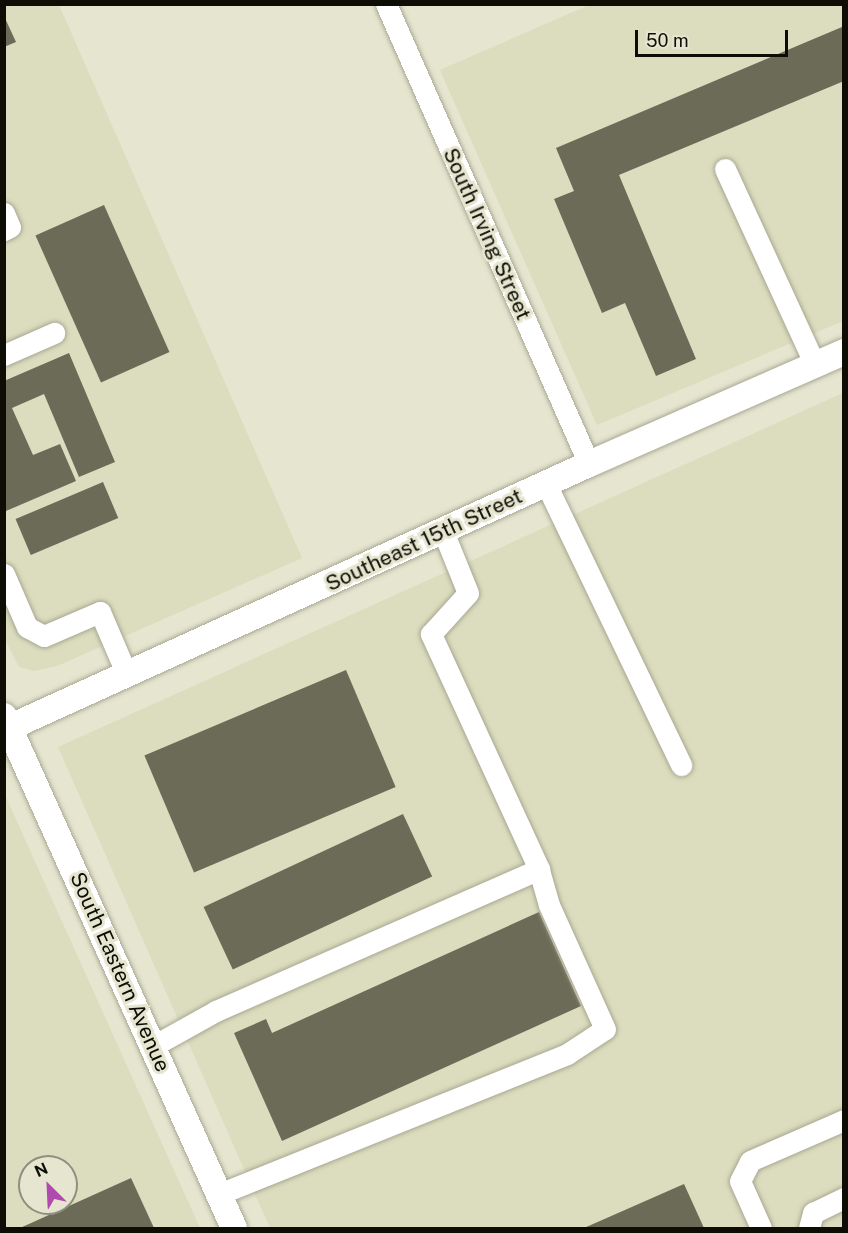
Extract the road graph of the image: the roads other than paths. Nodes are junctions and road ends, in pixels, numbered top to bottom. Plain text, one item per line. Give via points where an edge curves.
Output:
1 (386, 4) edge
2 (725, 169) dead end
3 (4, 213) edge
4 (4, 230) edge
5 (54, 333) dead end
6 (843, 352) edge
7 (4, 355) edge
8 (815, 365) junction
9 (589, 464) junction
10 (546, 484) junction
11 (443, 531) junction
12 (4, 574) edge
13 (127, 675) junction
14 (6, 724) edge
15 (681, 765) dead end
16 (539, 869) junction
17 (153, 1046) junction
18 (843, 1120) edge
19 (219, 1194) junction
20 (843, 1198) edge
21 (234, 1228) edge
22 (761, 1228) edge
23 (809, 1228) edge

1 - 9 street, South Irving Street
2 - 8 street
3 - 4 street via 10,227
5 - 7 street
6 - 8 main road, Southeast 15th Street
8 - 9 main road, Southeast 15th Street
9 - 10 main road, Southeast 15th Street
10 - 11 main road, Southeast 15th Street
10 - 15 street
11 - 13 main road, Southeast 15th Street
11 - 16 street via 468,593 431,633
12 - 13 street via 27,627 44,636 100,612
13 - 14 main road, Southeast 15th Street
14 - 17 main road, South Eastern Avenue
16 - 17 street via 216,1011
16 - 19 street via 549,905 605,1029 567,1054
17 - 19 main road, South Eastern Avenue
18 - 22 street via 750,1161 740,1181
19 - 21 main road, South Eastern Avenue
20 - 23 street via 813,1213

